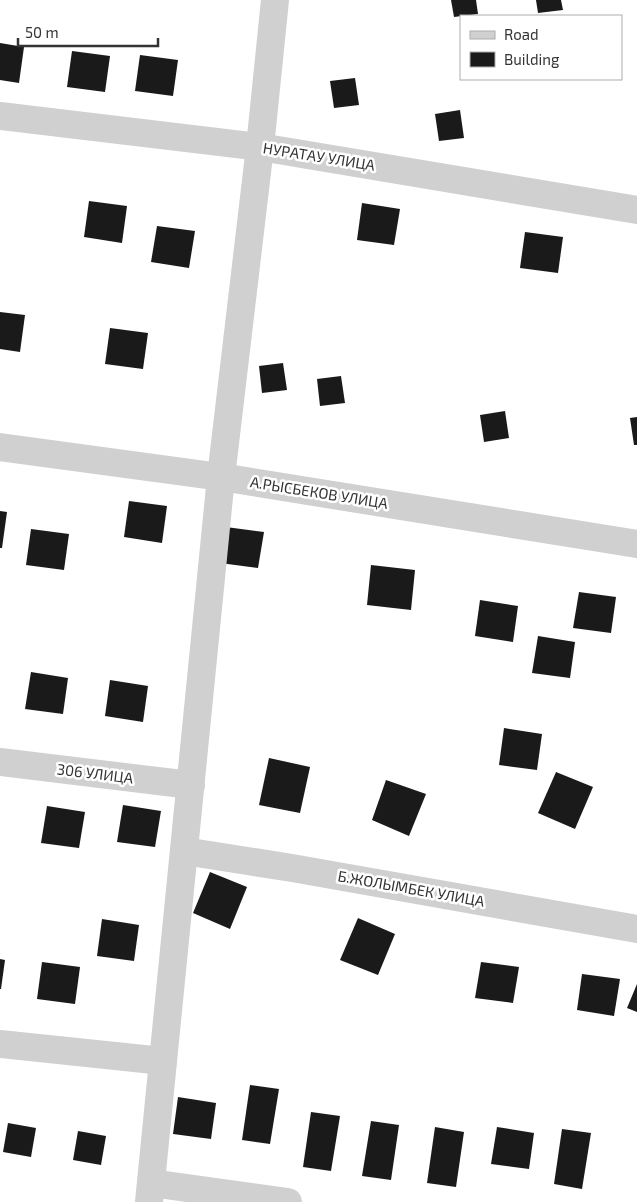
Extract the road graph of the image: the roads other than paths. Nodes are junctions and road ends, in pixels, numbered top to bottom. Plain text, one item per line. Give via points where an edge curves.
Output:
1 (275, 0) edge
2 (0, 116) edge
3 (260, 147) junction
4 (637, 210) edge
5 (0, 447) edge
6 (221, 477) junction
7 (637, 544) edge
8 (0, 762) edge
9 (191, 785) junction
10 (184, 851) junction
11 (637, 928) edge
12 (0, 1044) edge
13 (163, 1061) junction
14 (150, 1192) edge
15 (288, 1202) edge

1 - 3 street
2 - 3 street, НУРАТАУ УЛИЦА
3 - 4 street, НУРАТАУ УЛИЦА
3 - 6 street
5 - 6 street, А.РЫСБЕКОВ УЛИЦА
6 - 7 street, А.РЫСБЕКОВ УЛИЦА
6 - 9 street
8 - 9 street, 306 УЛИЦА
9 - 10 street
10 - 11 street, Б.ЖОЛЫМБЕК УЛИЦА
10 - 13 street
12 - 13 street
13 - 14 street
14 - 15 street

